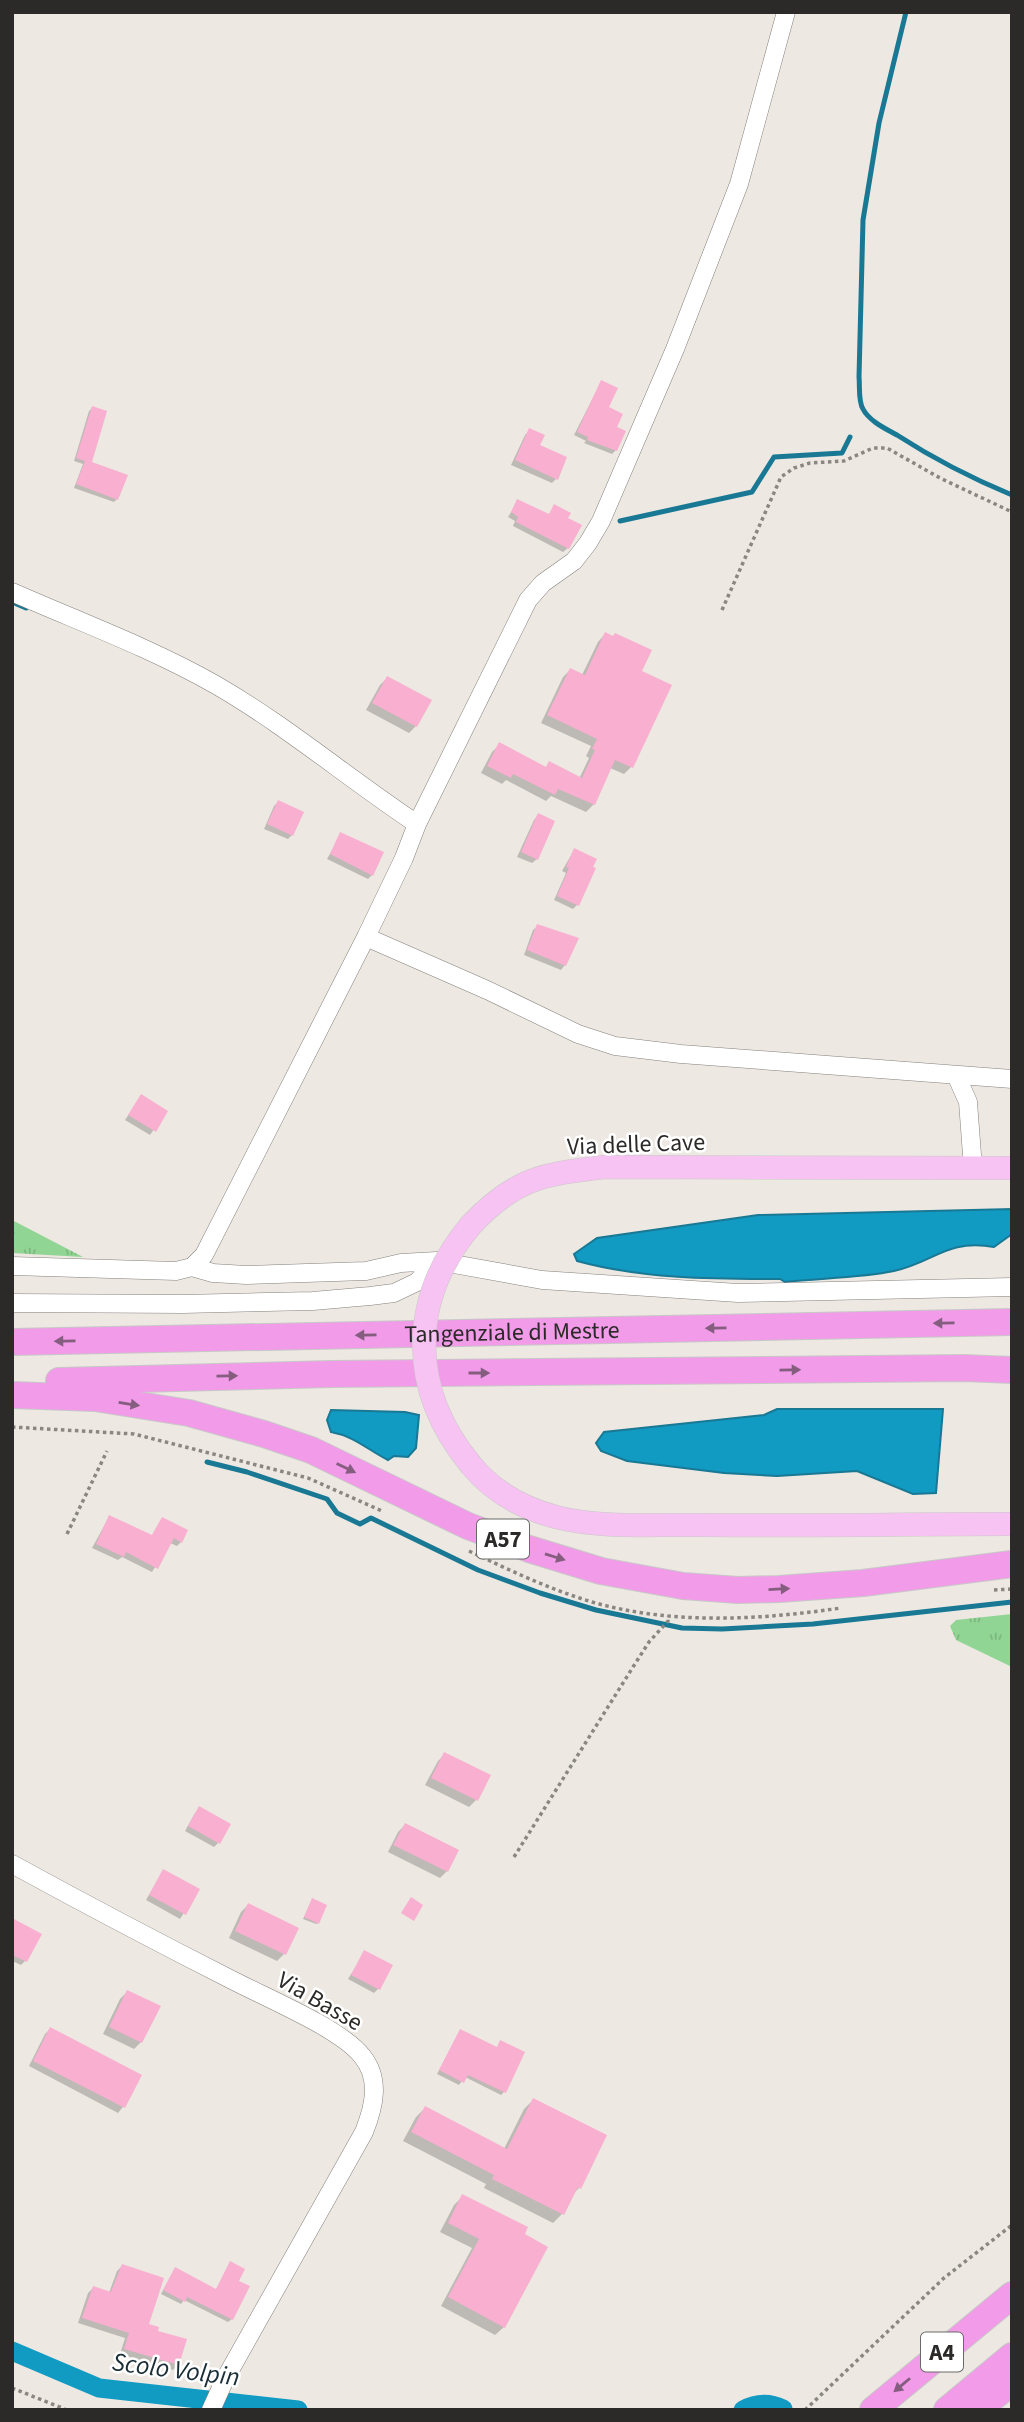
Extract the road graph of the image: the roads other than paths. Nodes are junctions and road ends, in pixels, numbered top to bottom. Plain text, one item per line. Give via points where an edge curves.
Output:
1 (786, 12) edge
2 (12, 592) edge
3 (417, 824) junction
4 (366, 937) junction
5 (956, 1075) junction
6 (1012, 1079) edge
7 (972, 1168) junction
8 (1012, 1168) edge
9 (437, 1261) junction
10 (12, 1266) edge
11 (192, 1267) junction
12 (1012, 1287) edge
13 (12, 1303) edge
14 (1012, 1322) edge
15 (12, 1342) edge
16 (1012, 1370) edge
17 (12, 1382) edge
18 (12, 1395) edge
19 (1012, 1524) edge
20 (1012, 1564) edge
21 (12, 1864) edge
22 (1012, 2295) edge
23 (1012, 2356) edge
24 (1012, 2382) edge
25 (211, 2410) edge
26 (873, 2410) edge
27 (947, 2410) edge
28 (977, 2410) edge

1 - 3 street via 730,209 601,521 574,561 528,600
2 - 3 street via 134,643 215,685
3 - 4 street
4 - 5 street via 578,1034 615,1046
4 - 11 street via 204,1255
5 - 6 street
5 - 7 street via 968,1102
7 - 8 main road, Via delle Cave
7 - 19 main road, Via delle Cave, bridge via 605,1167 553,1173 525,1184 490,1205 448,1255 428,1308 424,1345 428,1382 448,1435 479,1475 512,1500 554,1516 589,1522 735,1525
9 - 11 street via 366,1271 246,1275
9 - 12 street via 542,1280 693,1292
9 - 13 street via 417,1282 394,1293 370,1296 183,1304
10 - 11 street via 169,1271
14 -> 15 highway, Tangenziale di Mestre
17 -> 16 highway via 345,1374
18 -> 20 highway, A57 via 95,1398 189,1413 239,1427 311,1451 468,1526 529,1549 601,1571 683,1586 779,1589
21 - 25 street, Via Basse via 328,2030 362,2056 372,2073 374,2108 364,2132
22 -> 26 highway, A4
23 - 27 highway, A4
24 - 28 highway

